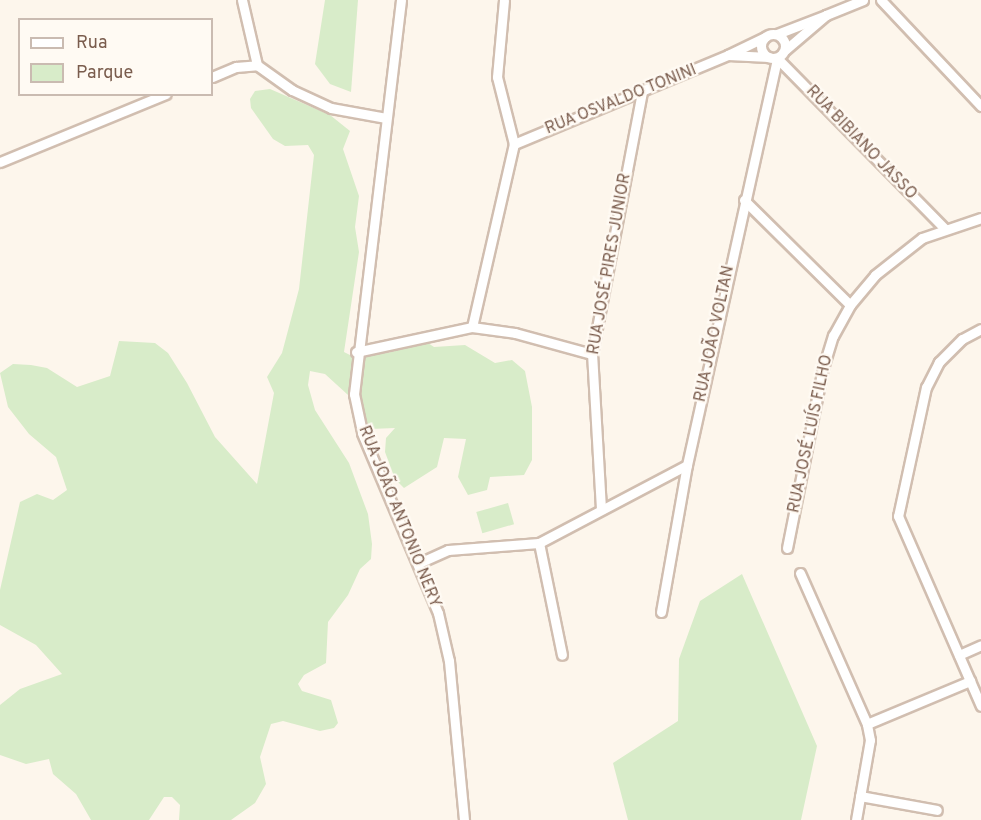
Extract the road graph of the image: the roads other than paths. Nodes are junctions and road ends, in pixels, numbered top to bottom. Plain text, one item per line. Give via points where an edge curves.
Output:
1 (242, 0) edge
2 (401, 0) edge
3 (505, 0) edge
4 (863, 0) edge
5 (881, 0) edge
6 (826, 15) junction
7 (777, 34) junction
8 (765, 37) junction
9 (785, 50) junction
10 (728, 55) junction
11 (773, 57) junction
12 (257, 65) junction
13 (213, 77) edge
14 (642, 92) junction
15 (161, 96) edge
16 (981, 106) edge
17 (386, 118) junction
18 (514, 144) junction
19 (0, 162) edge
20 (744, 200) junction
21 (981, 218) edge
22 (945, 229) junction
23 (850, 304) junction
24 (472, 327) junction
25 (981, 329) edge
26 (356, 352) junction
27 (592, 354) junction
28 (687, 465) junction
29 (601, 509) junction
30 (539, 543) junction
31 (787, 548) dead end
32 (419, 563) junction
33 (800, 573) dead end
34 (661, 612) dead end
35 (981, 645) edge
36 (959, 655) junction
37 (562, 656) dead end
38 (970, 681) junction
39 (981, 706) edge
40 (867, 724) junction
41 (860, 796) junction
42 (937, 810) dead end
43 (464, 820) edge
44 (856, 820) edge

1 - 12 street
2 - 17 street, RUA JOÃO ANTONIO NERY
3 - 18 street via 497,77
4 - 6 street, RUA OSVALDO TONINI
5 - 16 street
6 - 7 street, RUA OSVALDO TONINI
6 - 9 street, RUA OSVALDO TONINI
7 - 8 street, RUA OSVALDO TONINI
7 - 9 street via 784,38
8 - 10 street, RUA OSVALDO TONINI
8 - 11 street via 761,48
9 - 11 street, RUA OSVALDO TONINI
10 - 11 street, RUA OSVALDO TONINI
10 - 14 street, RUA OSVALDO TONINI
11 - 20 street, RUA JOÃO VOLTAN
11 - 22 street, RUA BIBIANO JASSO
12 - 13 street
12 - 17 street via 292,90 331,108
14 - 18 street, RUA OSVALDO TONINI
14 - 27 street, RUA JOSÉ PIRES JUNIOR
15 - 19 street
17 - 26 street, RUA JOÃO ANTONIO NERY
18 - 24 street
20 - 23 street
20 - 28 street, RUA JOÃO VOLTAN
21 - 22 street, RUA JOSÉ LUÍS FILHO
22 - 23 street, RUA JOSÉ LUÍS FILHO via 899,254
23 - 31 street, RUA JOSÉ LUÍS FILHO via 833,336 823,368
24 - 26 street
24 - 27 street via 515,333
25 - 36 street via 962,339 939,362 926,387 898,516
26 - 32 street, RUA JOÃO ANTONIO NERY via 354,394 362,434
27 - 29 street, RUA JOSÉ PIRES JUNIOR
28 - 29 street
28 - 34 street, RUA JOÃO VOLTAN
29 - 30 street
30 - 32 street via 448,550
30 - 37 street
32 - 43 street, RUA JOÃO ANTONIO NERY via 438,613 449,661
33 - 40 street
35 - 36 street
36 - 38 street
38 - 39 street
38 - 40 street
40 - 41 street via 870,740
41 - 42 street
41 - 44 street

